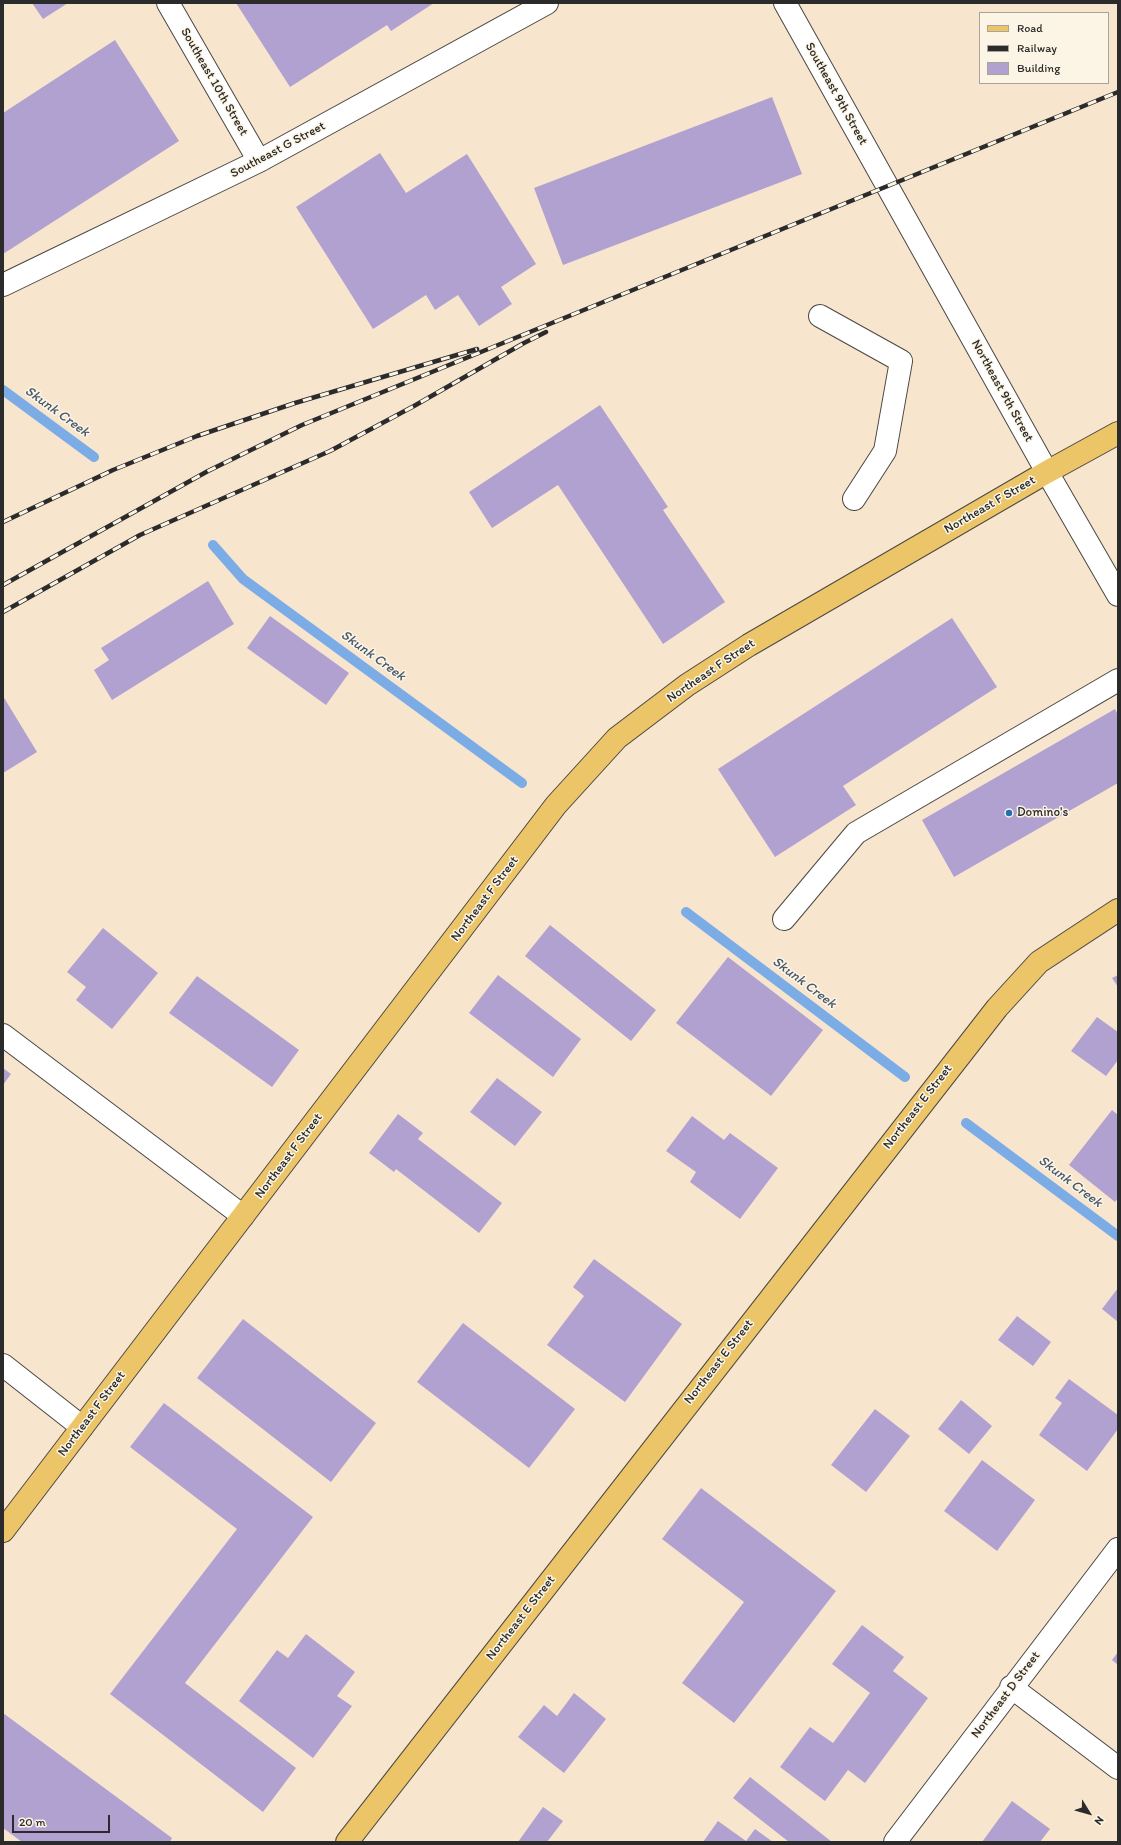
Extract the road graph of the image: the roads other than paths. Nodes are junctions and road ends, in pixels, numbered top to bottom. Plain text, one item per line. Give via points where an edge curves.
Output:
1 (168, 3) edge
2 (548, 3) edge
3 (785, 3) edge
4 (259, 161) junction
5 (887, 185) joint
6 (3, 285) edge
7 (820, 316) dead end
8 (1118, 433) edge
9 (1047, 472) junction
10 (854, 499) dead end
11 (1118, 595) edge
12 (1118, 680) edge
13 (1118, 910) edge
14 (784, 919) dead end
15 (3, 1035) edge
16 (243, 1216) junction
17 (3, 1365) edge
18 (82, 1427) junction
19 (3, 1531) edge
20 (1118, 1549) edge
21 (1012, 1687) junction
22 (1118, 1768) edge
23 (347, 1842) edge
24 (895, 1842) edge

1 - 4 street, Southeast 10th Street
2 - 4 street, Southeast G Street
3 - 5 street, Southeast 9th Street
4 - 6 street, Southeast G Street
5 - 9 street, Northeast 9th Street
7 - 10 street via 901,361 885,451
8 - 9 main road, Northeast F Street
9 - 11 street, Northeast 9th Street
9 - 16 main road, Northeast F Street via 749,645 687,685 617,738 556,805
12 - 14 street via 856,833
13 - 23 main road, Northeast E Street via 1039,962 996,1008
15 - 16 street
16 - 18 main road, Northeast F Street
17 - 18 street
18 - 19 main road, Northeast F Street
20 - 21 street, Northeast D Street
21 - 22 street
21 - 24 street, Northeast D Street

